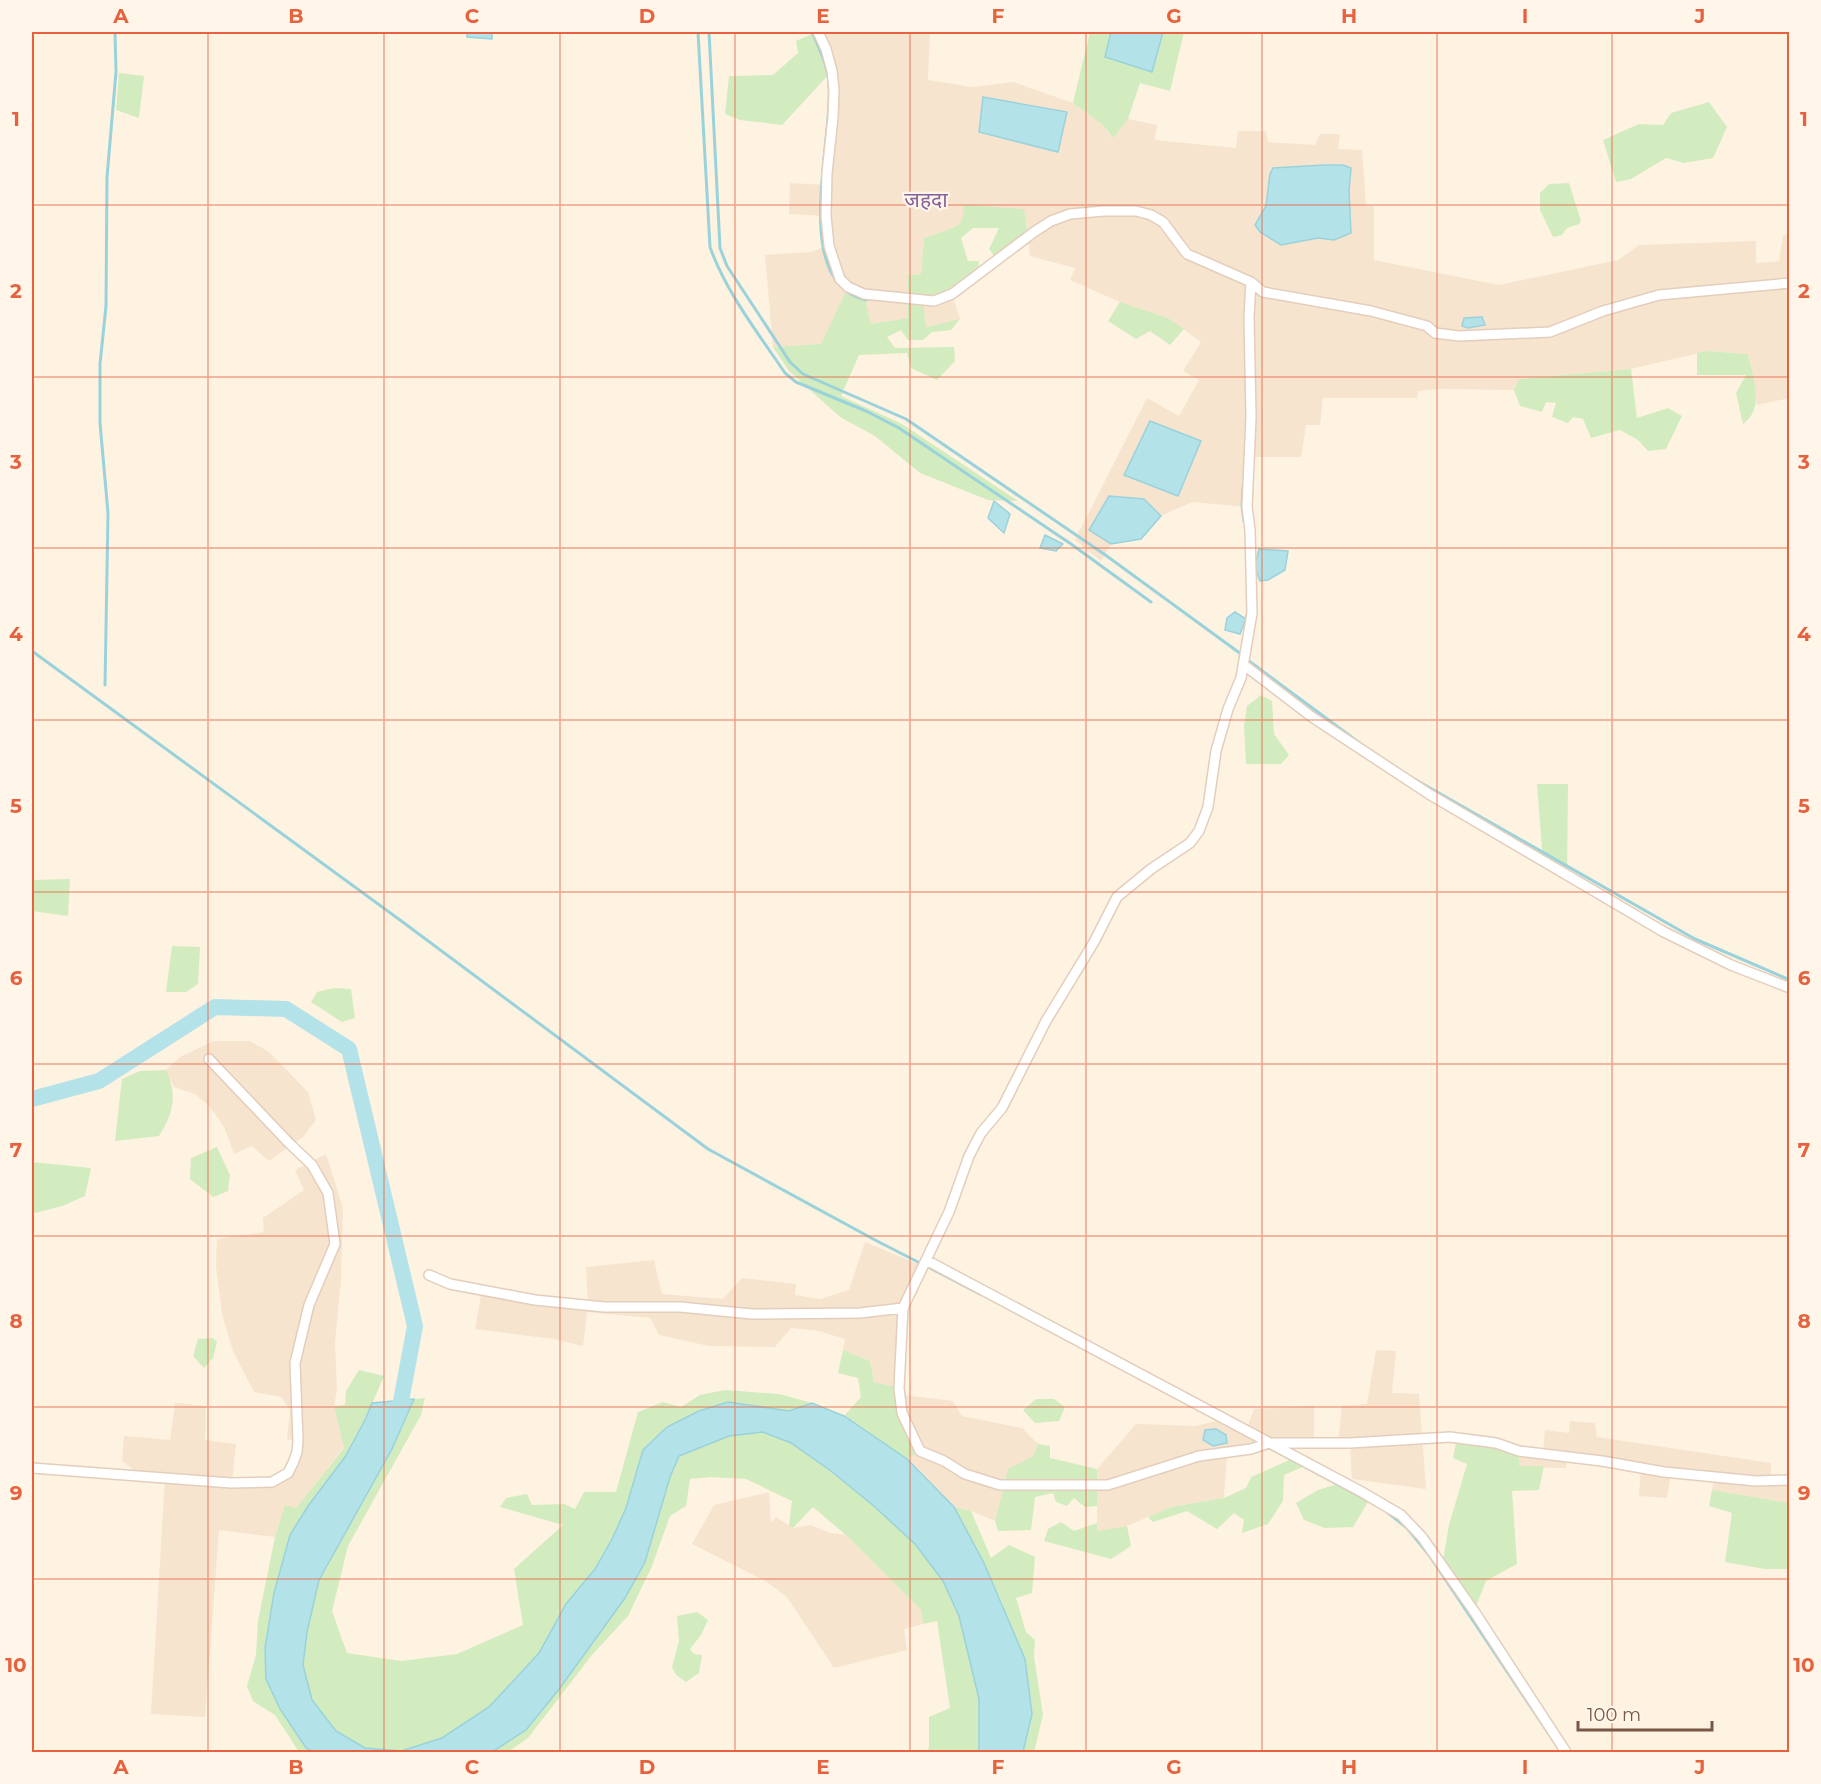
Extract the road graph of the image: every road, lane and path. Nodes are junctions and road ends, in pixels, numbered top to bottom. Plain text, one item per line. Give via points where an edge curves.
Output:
1 (818, 32) edge
2 (1251, 282) junction
3 (1790, 283) edge
4 (1244, 665) junction
5 (1790, 988) edge
6 (209, 1059) dead end
7 (926, 1260) junction
8 (429, 1275) dead end
9 (903, 1308) junction
10 (1269, 1443) junction
11 (32, 1468) edge
12 (1790, 1480) edge
13 (1566, 1752) edge

1 - 2 street via 826,49 834,90 827,173 829,246 840,279 848,287 864,294 934,301 952,294 1051,221 1070,214 1104,211 1152,215 1163,222 1187,254
2 - 3 street via 1263,292 1371,310 1427,326 1435,333 1459,336 1550,333 1603,311 1659,295
2 - 4 street via 1247,507 1252,575
4 - 5 street via 1312,717 1505,839 1664,932
4 - 7 street via 1216,751 1208,807 1199,831 1190,843 1116,897 1002,1108 981,1133
6 - 11 street via 312,1165 328,1193 335,1244 309,1305 295,1364 298,1440 293,1463 288,1473 272,1482 231,1483
7 - 9 street
7 - 10 street
8 - 9 street via 450,1284 535,1300 604,1307 680,1307 752,1314 860,1313
9 - 10 street via 899,1377 902,1413 920,1451 965,1474 1000,1485 1108,1485 1199,1456
10 - 12 street via 1450,1437 1664,1472 1756,1481
10 - 13 street via 1360,1491 1408,1522 1474,1611

